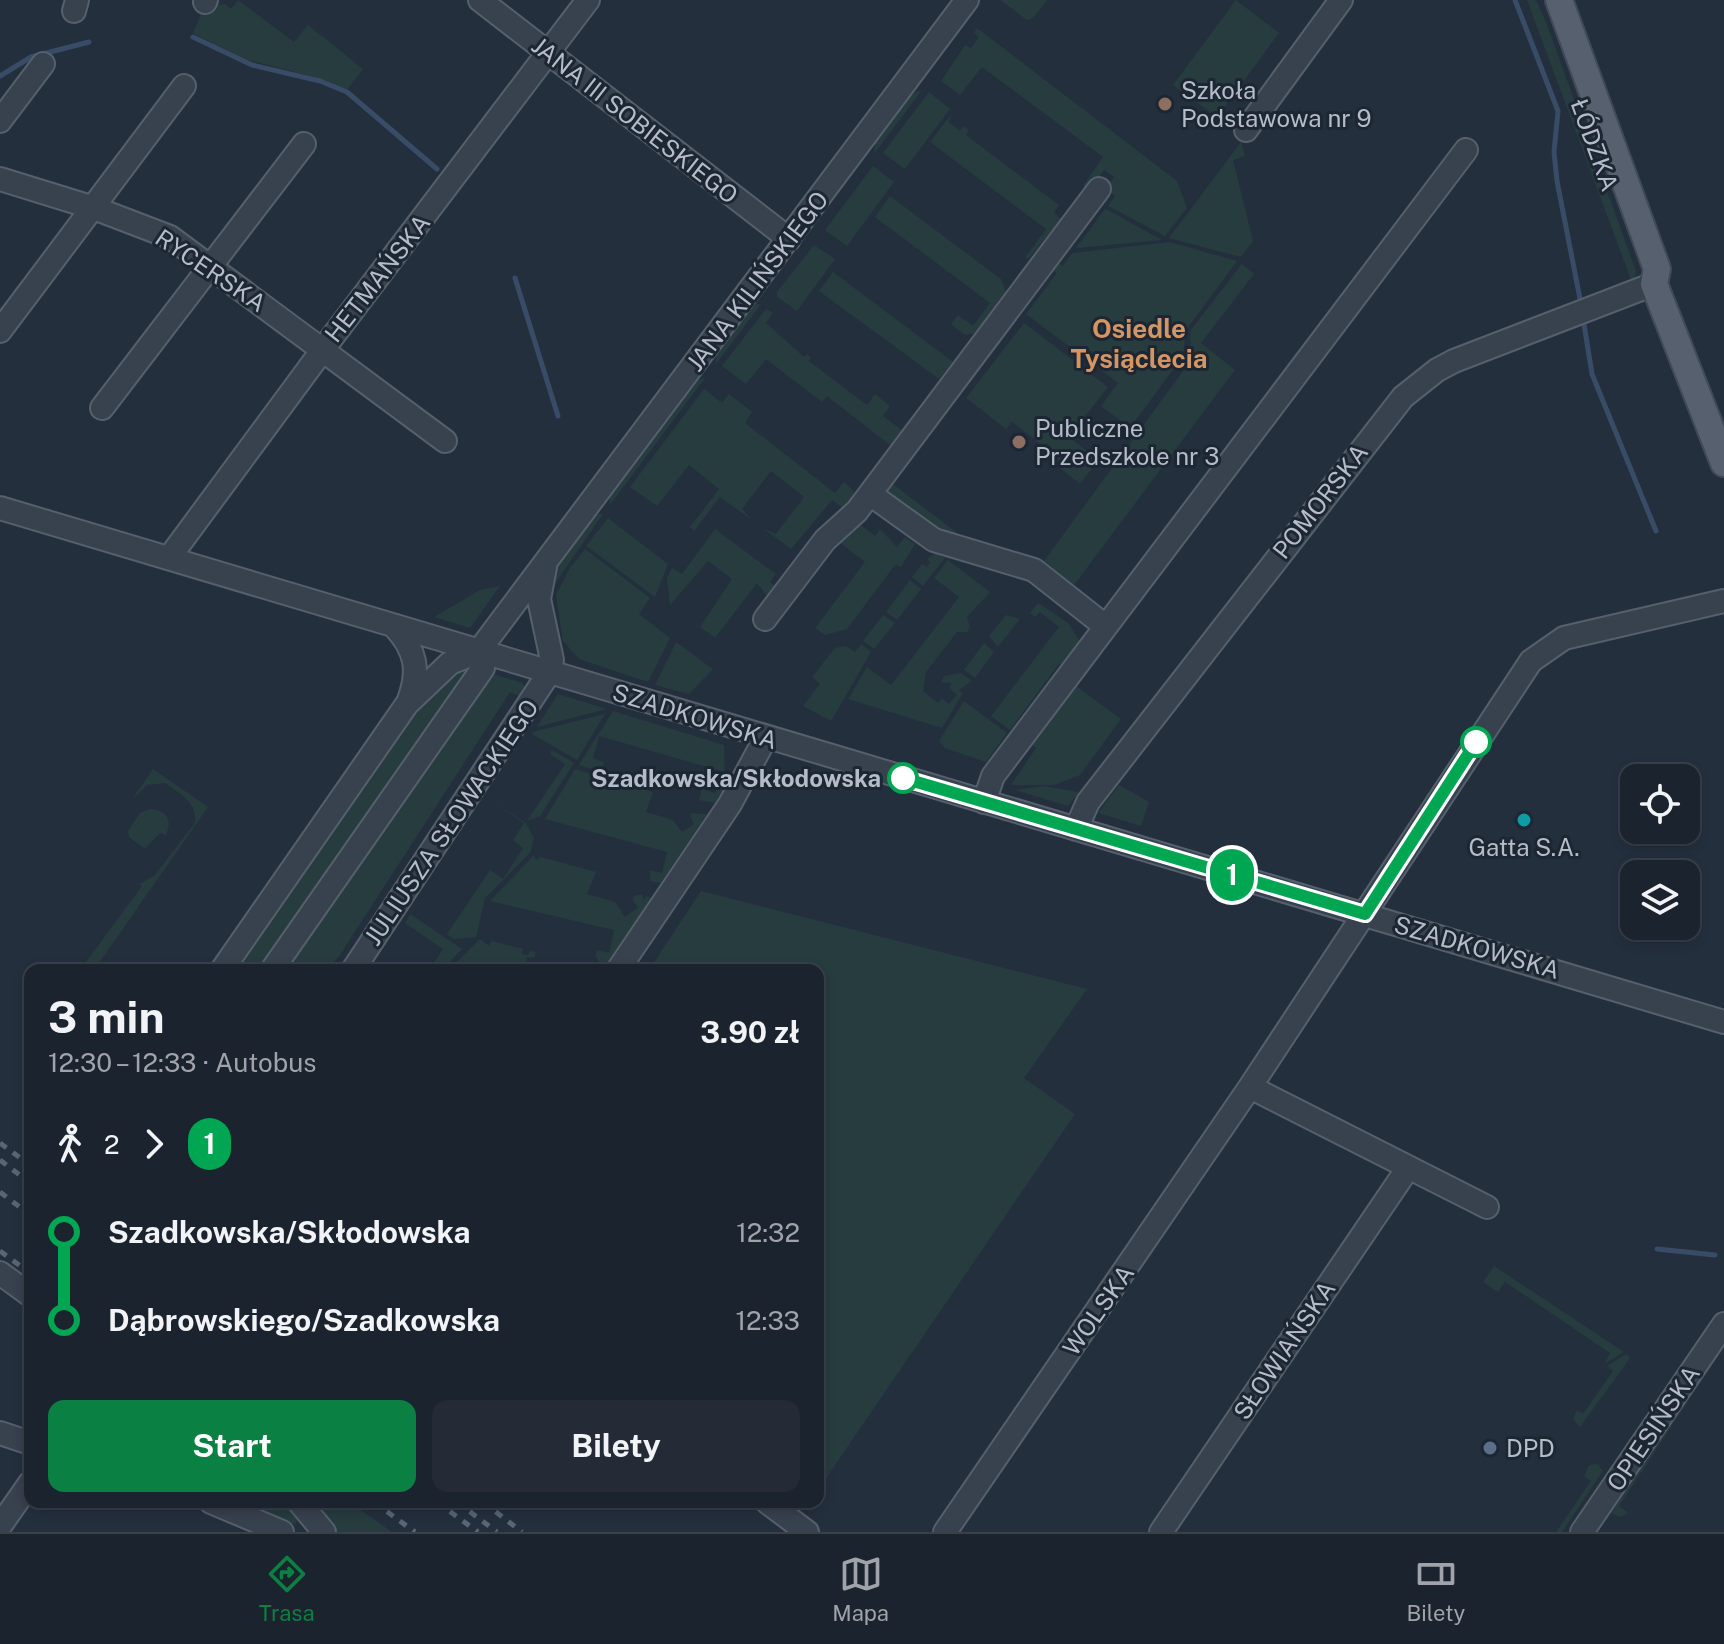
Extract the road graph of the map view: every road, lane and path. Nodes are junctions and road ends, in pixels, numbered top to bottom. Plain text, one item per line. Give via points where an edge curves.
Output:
1 (480, 0) edge
2 (588, 0) edge
3 (967, 0) edge
4 (1341, 0) edge
5 (1542, 0) edge
6 (1559, 0) edge
7 (548, 53) junction
8 (43, 64) dead end
9 (184, 86) dead end
10 (0, 121) edge
11 (1246, 130) dead end
12 (304, 144) dead end
13 (1466, 150) dead end
14 (0, 179) edge
15 (1099, 189) dead end
16 (94, 208) junction
17 (789, 239) junction
18 (210, 265) junction
19 (1654, 284) junction
20 (0, 331) edge
21 (324, 348) junction
22 (102, 408) dead end
23 (445, 441) dead end
24 (1724, 463) edge
25 (870, 494) junction
26 (0, 508) edge
27 (169, 558) junction
28 (546, 562) junction
29 (1724, 601) edge
30 (765, 619) dead end
31 (394, 626) junction
32 (1105, 626) junction
33 (480, 660) junction
34 (549, 673) junction
35 (407, 704) junction
36 (766, 737) junction
37 (984, 802) junction
38 (1076, 829) junction
39 (1365, 914) junction
40 (226, 964) edge
41 (276, 964) edge
42 (357, 964) edge
43 (622, 964) edge
44 (1720, 1019) edge
45 (1250, 1087) junction
46 (1408, 1168) junction
47 (1487, 1207) dead end
48 (0, 1273) edge
49 (24, 1291) edge
50 (1724, 1324) edge
51 (0, 1433) edge
52 (24, 1441) edge
53 (24, 1492) edge
54 (225, 1508) edge
55 (304, 1508) edge
56 (775, 1508) edge
57 (0, 1526) edge
58 (282, 1532) edge
59 (324, 1532) edge
60 (806, 1532) edge
61 (945, 1532) edge
62 (1161, 1532) edge
63 (1582, 1532) edge

1 - 7 street, JANA III SOBIESKIEGO
2 - 7 street, HETMAŃSKA
3 - 17 street, JANA KILIŃSKIEGO
4 - 11 street
5 - 19 main road, ŁÓDZKA via 1643,276
6 - 19 main road, ŁÓDZKA via 1657,269
7 - 17 street, JANA III SOBIESKIEGO
7 - 21 street, HETMAŃSKA
8 - 10 street
9 - 16 street
12 - 18 street
13 - 32 street
14 - 16 street, RYCERSKA
15 - 25 street
16 - 18 street, RYCERSKA via 161,232
16 - 20 street
17 - 28 street, JANA KILIŃSKIEGO
18 - 21 street, RYCERSKA
18 - 22 street
19 - 24 main road, ŁÓDZKA
19 - 38 street, POMORSKA via 1454,361 1403,397 1088,802
21 - 23 street, RYCERSKA
21 - 27 street, HETMAŃSKA
25 - 30 street via 825,540
25 - 32 street via 934,540 1034,570
26 - 27 street, SZADKOWSKA
27 - 31 street, SZADKOWSKA
28 - 33 street, JANA KILIŃSKIEGO
28 - 34 street, JANA KILIŃSKIEGO via 539,599 552,660
29 - 39 street, WOLSKA via 1590,630 1544,648 1513,684
31 - 33 street, SZADKOWSKA
31 - 35 street via 417,667
32 - 37 street via 993,776
33 - 34 street, SZADKOWSKA
33 - 35 street via 450,663
33 - 41 street, JANA KILIŃSKIEGO
34 - 36 street, SZADKOWSKA
34 - 42 street, JULIUSZA SŁOWACKIEGO
35 - 40 street
36 - 37 street, SZADKOWSKA
36 - 43 street via 730,804
37 - 38 street, SZADKOWSKA
38 - 39 street, SZADKOWSKA
39 - 44 street, SZADKOWSKA
39 - 45 street, WOLSKA
45 - 46 street
45 - 61 street, WOLSKA
46 - 47 street
46 - 62 street, SŁOWIAŃSKA
48 - 49 street
50 - 63 street, OPIESIŃSKA
51 - 52 street
53 - 57 street
54 - 58 street
55 - 59 street
56 - 60 street

